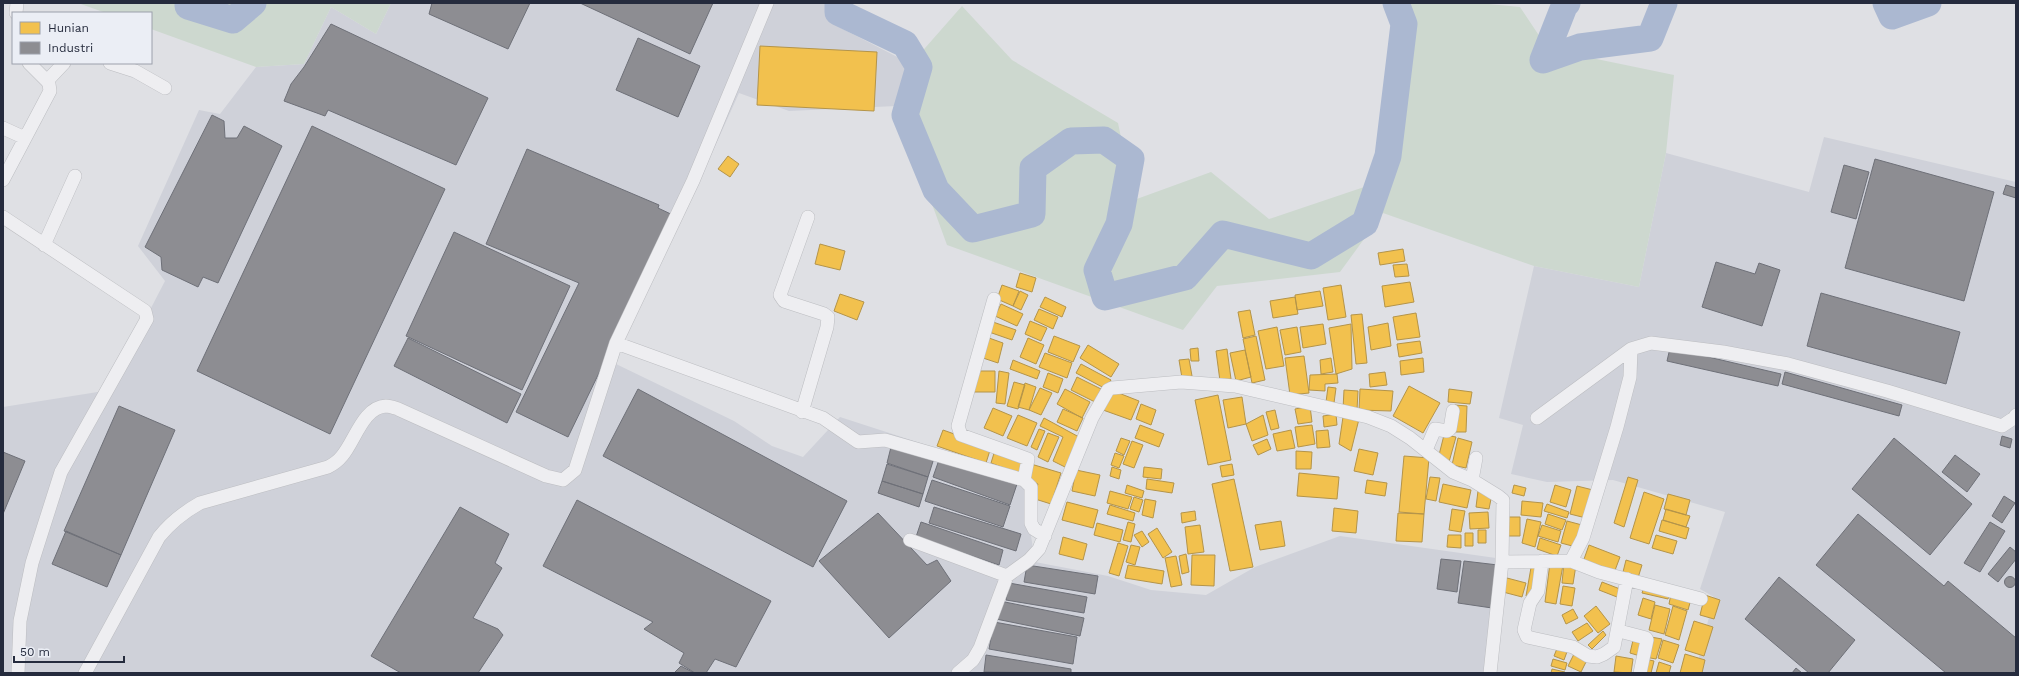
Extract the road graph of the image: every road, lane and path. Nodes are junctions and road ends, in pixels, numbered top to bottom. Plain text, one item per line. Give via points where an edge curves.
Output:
1 (767, 3) edge
2 (30, 64) edge
3 (63, 64) edge
4 (113, 64) edge
5 (47, 81) junction
6 (165, 88) dead end
7 (3, 128) edge
8 (25, 138) junction
9 (75, 176) dead end
10 (3, 180) edge
11 (3, 217) edge
12 (808, 217) dead end
13 (44, 245) junction
14 (994, 299) dead end
15 (616, 343) junction
16 (1631, 349) junction
17 (1452, 411) dead end
18 (802, 412) junction
19 (2016, 414) edge
20 (1537, 418) dead end
21 (1426, 450) junction
22 (1476, 458) dead end
23 (1024, 480) junction
24 (1472, 480) junction
25 (1045, 536) junction
26 (910, 540) dead end
27 (1542, 561) junction
28 (1571, 561) junction
29 (1502, 562) junction
30 (1007, 576) junction
31 (1627, 579) junction
32 (1701, 599) dead end
33 (1618, 629) junction
34 (18, 673) edge
35 (85, 673) edge
36 (958, 673) edge
37 (1490, 673) edge
38 (1640, 673) edge

1 - 15 street via 693,181
2 - 5 street
3 - 5 street
4 - 6 street via 135,71
5 - 8 street via 50,91
7 - 8 street
8 - 10 street
9 - 13 street
11 - 13 street
12 - 18 street via 780,295 784,301 828,317
13 - 34 street via 145,311 147,319 61,472 32,563 20,621
14 - 23 street via 958,426 961,435 1028,459
15 - 18 street
15 - 35 street via 575,470 569,477 563,480 546,476 398,409 386,406 372,412 344,454 332,464 200,503 170,524 159,537
16 - 19 street via 1651,343 1723,352 1788,364 2002,426
16 - 20 street
16 - 28 street via 1630,377 1617,427 1583,538
17 - 21 street via 1450,429 1435,429
18 - 23 street via 823,418 858,442 885,440
21 - 24 street via 1453,472
21 - 25 street via 1391,426 1368,418 1235,386 1181,382 1112,388 1108,390 1092,418
22 - 24 street
23 - 25 street via 1031,487 1030,523
24 - 29 street via 1502,500
25 - 30 street via 1035,555
26 - 30 street
27 - 28 street
27 - 29 street
27 - 33 street via 1538,591 1530,603 1524,630 1527,637 1573,647 1588,656 1596,657 1614,647
28 - 31 street
29 - 37 street
30 - 36 street via 980,648 973,660
31 - 32 street
31 - 33 street
33 - 38 street via 1648,640

